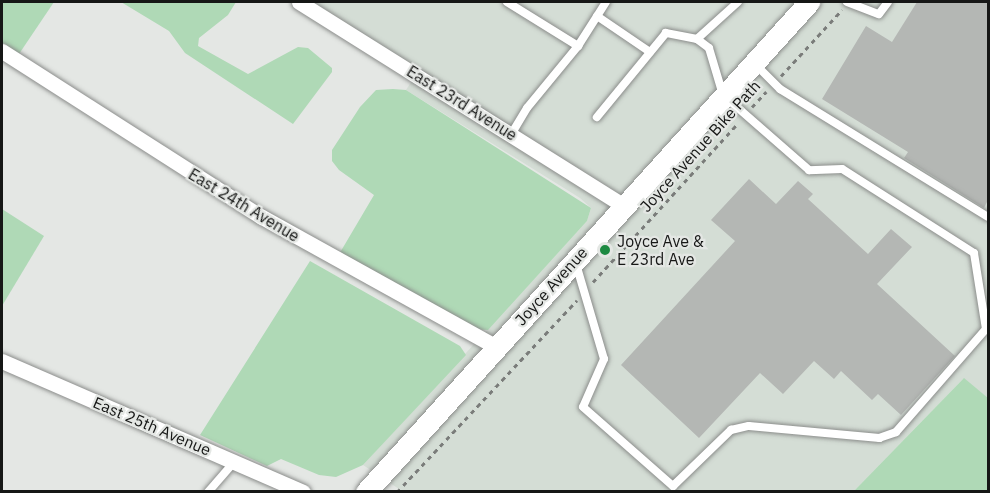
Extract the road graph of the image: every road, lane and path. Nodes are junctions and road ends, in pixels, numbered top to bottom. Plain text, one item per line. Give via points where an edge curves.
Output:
1 (299, 2) edge
2 (507, 2) edge
3 (606, 2) edge
4 (738, 2) edge
5 (809, 2) edge
6 (848, 2) edge
7 (888, 2) edge
8 (597, 16) junction
9 (697, 39) junction
10 (578, 46) junction
11 (2, 51) edge
12 (651, 52) junction
13 (753, 62) junction
14 (774, 83) junction
15 (723, 95) junction
16 (745, 114) junction
17 (597, 117) dead end
18 (512, 134) junction
19 (624, 206) junction
20 (988, 217) edge
21 (574, 260) junction
22 (584, 293) junction
23 (495, 346) junction
24 (2, 361) edge
25 (234, 462) junction
26 (208, 492) edge
27 (303, 492) edge
28 (366, 492) edge
29 (397, 492) edge

1 - 18 street, East 23rd Avenue
2 - 10 lane
3 - 8 lane
4 - 9 lane
5 - 13 street, Joyce Avenue
6 - 7 lane via 879,14
6 - 14 path, Joyce Avenue Bike Path
8 - 10 lane
8 - 12 lane
9 - 12 lane via 666,33
9 - 15 lane via 709,48
10 - 18 lane via 527,108
11 - 23 street, East 24th Avenue via 262,217
12 - 17 lane
13 - 14 lane
13 - 15 street, Joyce Avenue
14 - 16 path, Joyce Avenue Bike Path
14 - 20 lane
15 - 16 lane
15 - 19 street, Joyce Avenue
16 - 22 path, Joyce Avenue Bike Path
16 - 22 lane via 809,170 842,169 974,253 986,329 896,432 879,438 749,426 731,430 673,486 583,407 604,359
18 - 19 street, East 23rd Avenue
19 - 21 street, Joyce Avenue
21 - 22 lane
21 - 23 street, Joyce Avenue
22 - 29 path, Joyce Avenue Bike Path
23 - 28 street, Joyce Avenue
24 - 25 street, East 25th Avenue
25 - 26 lane
25 - 27 street, East 25th Avenue

